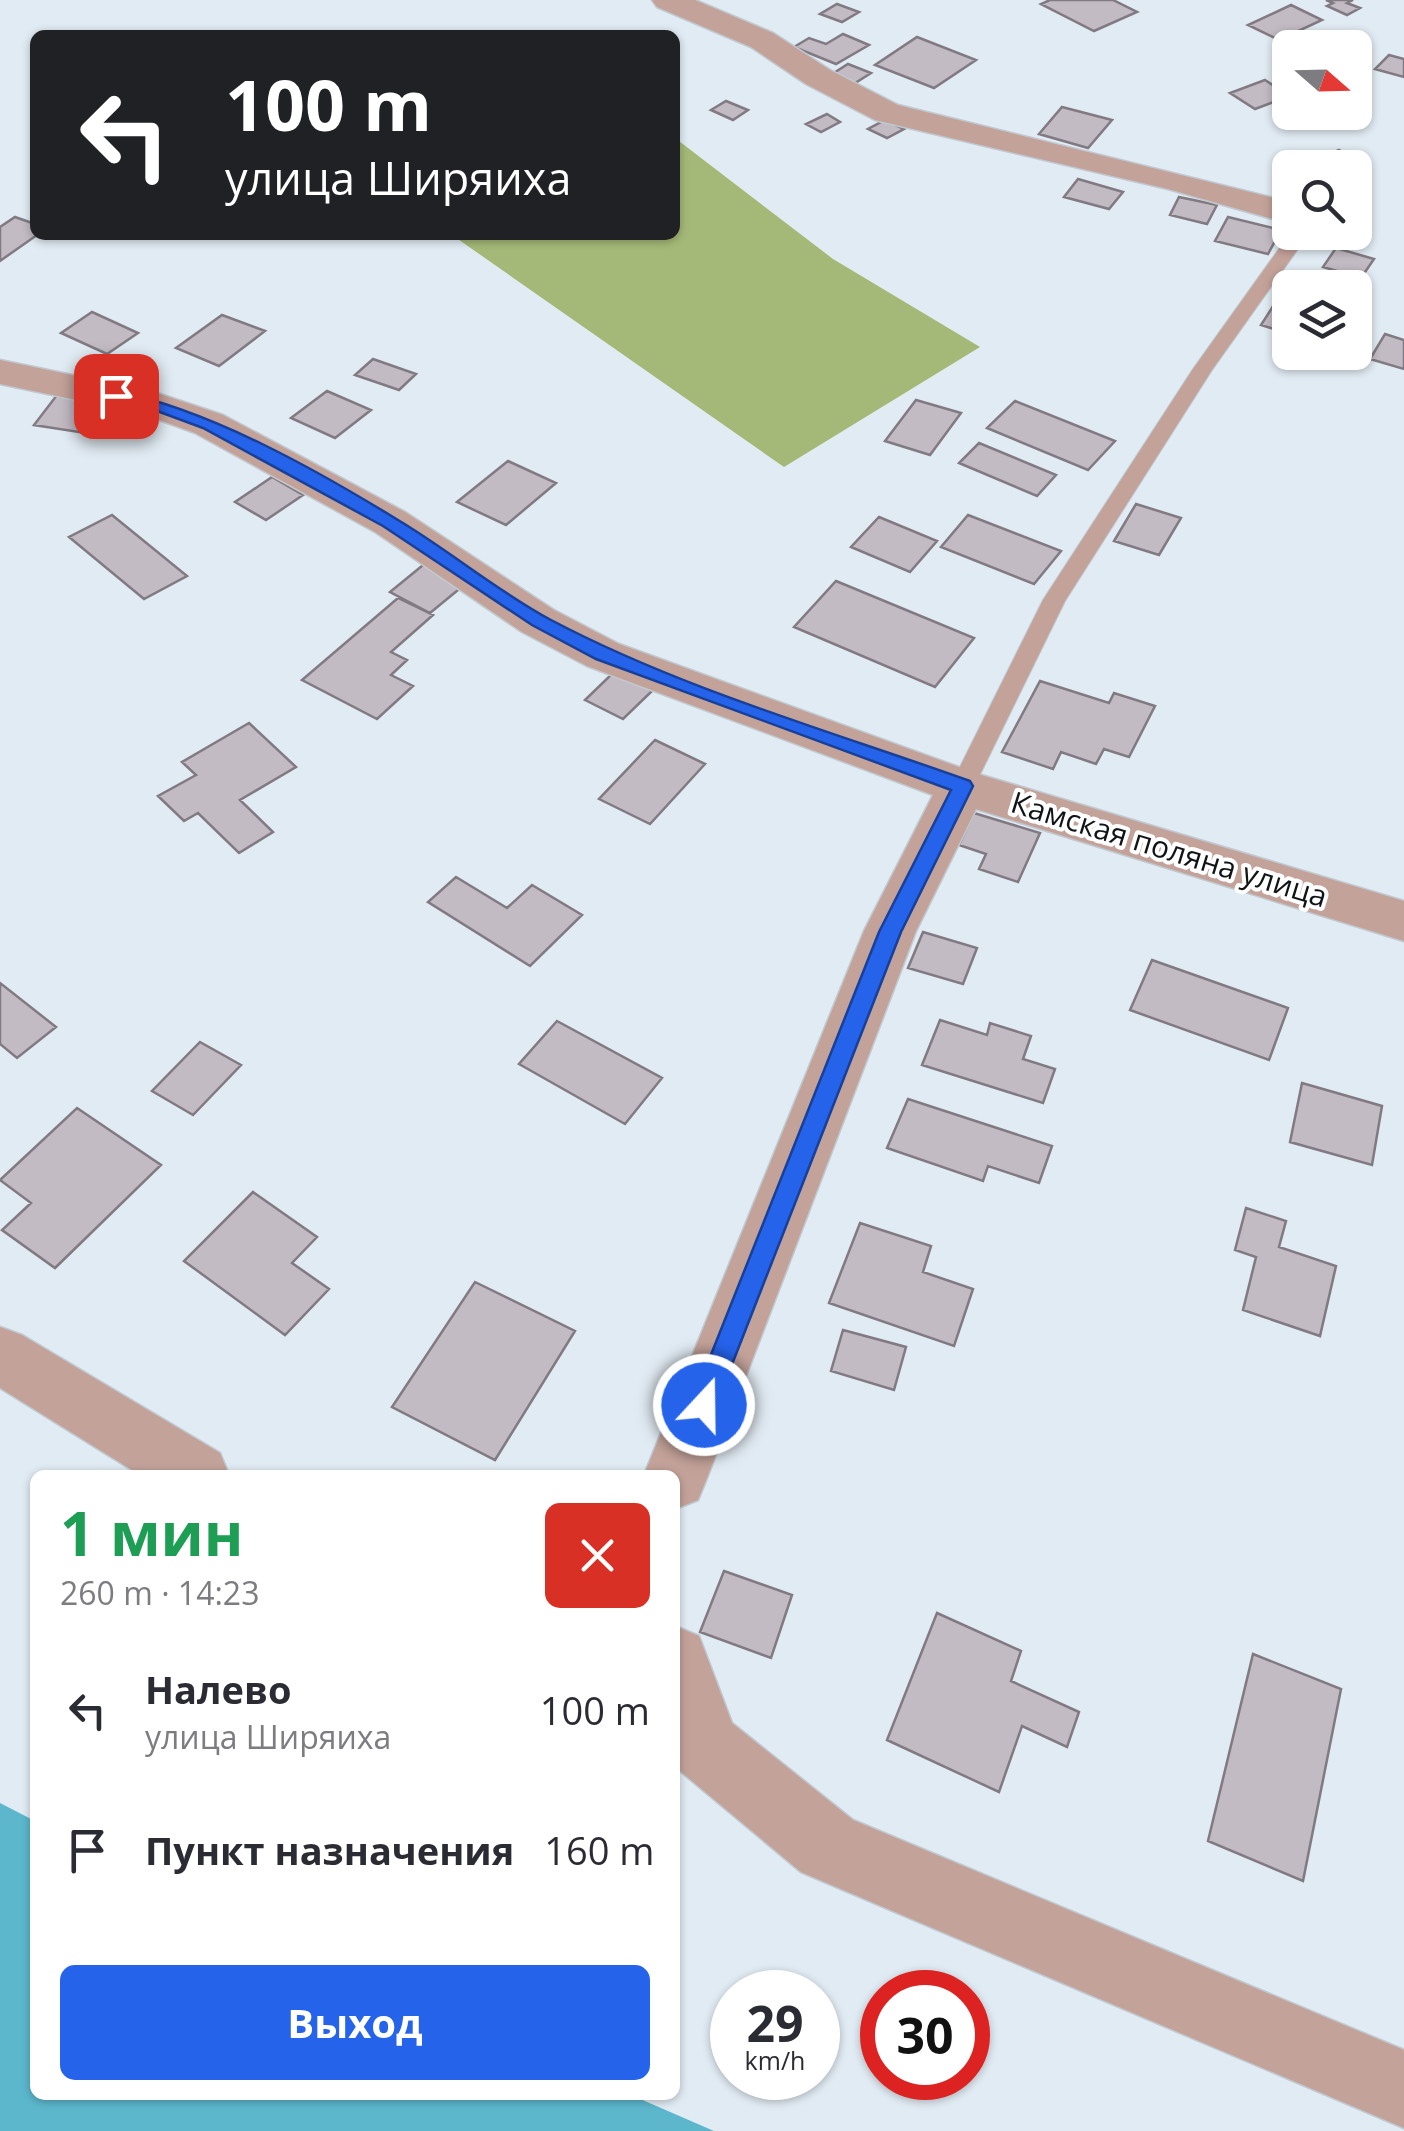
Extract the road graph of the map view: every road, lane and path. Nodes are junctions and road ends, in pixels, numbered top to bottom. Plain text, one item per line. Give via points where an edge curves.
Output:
1 (668, 0) edge
2 (1272, 209) edge
3 (1287, 250) edge
4 (0, 373) edge
5 (962, 786) junction
6 (1404, 921) edge
7 (0, 1355) edge
8 (188, 1470) edge
9 (678, 1470) edge
10 (680, 1674) edge
11 (1404, 2090) edge

1 - 2 street via 762,40 887,113
3 - 5 lane via 1054,600
4 - 5 street, Камская поляна улица via 154,404 209,424 390,522 538,621 602,654
5 - 6 street, Камская поляна улица
5 - 9 street via 890,932
7 - 8 street
10 - 11 street via 705,1746 827,1846

